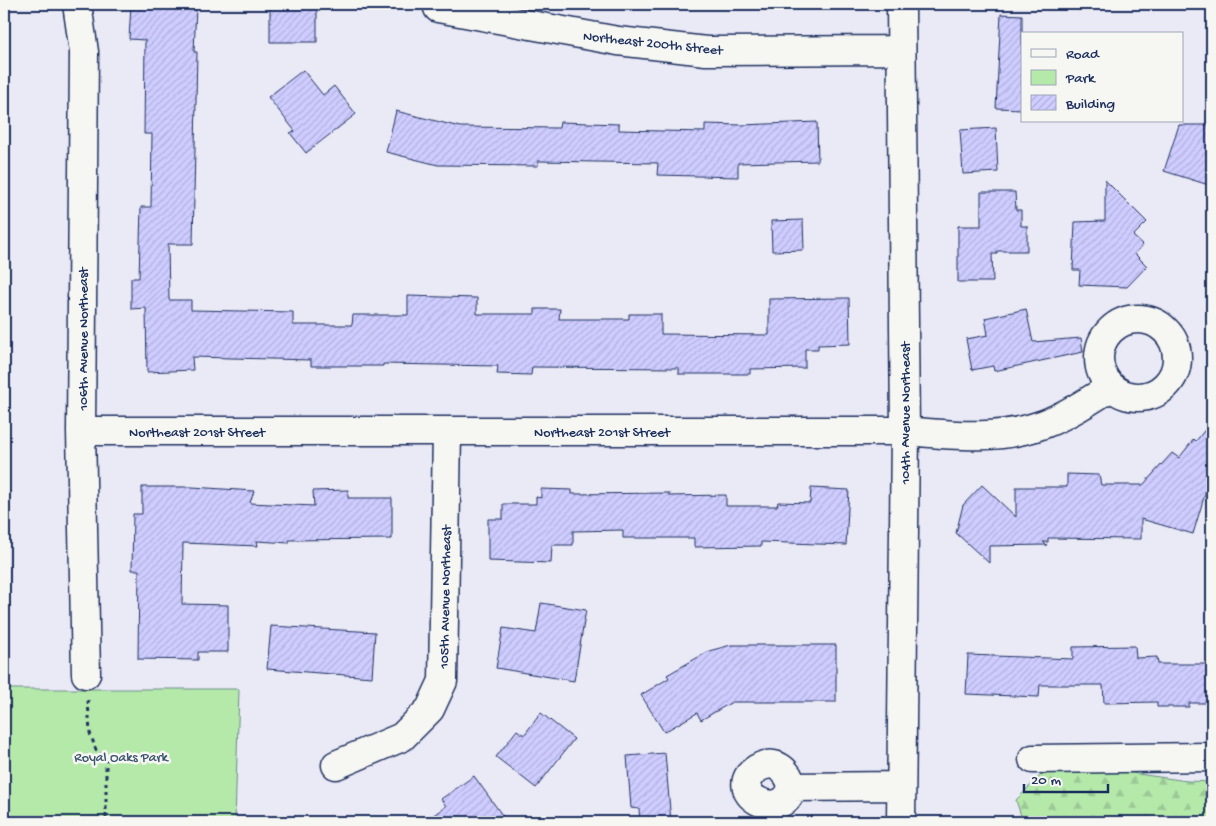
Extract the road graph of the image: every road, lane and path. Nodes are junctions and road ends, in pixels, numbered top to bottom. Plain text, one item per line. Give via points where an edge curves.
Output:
1 (77, 4) edge
2 (901, 4) edge
3 (438, 6) edge
4 (900, 50) junction
5 (1111, 387) dead end
6 (81, 431) junction
7 (447, 431) junction
8 (905, 431) junction
9 (86, 674) joint
10 (1212, 757) edge
11 (1033, 759) dead end
12 (336, 764) dead end
13 (901, 786) junction
14 (792, 787) dead end
15 (106, 822) edge
16 (901, 822) edge

1 - 6 street, 106th Avenue Northeast via 84,52
2 - 4 street, 104th Avenue Northeast
3 - 4 street, Northeast 200th Street via 618,41 706,51
4 - 8 street, 104th Avenue Northeast
5 - 8 street, Northeast 201st Street via 1071,412 1020,430 958,436
6 - 7 street, Northeast 201st Street
6 - 9 street, 106th Avenue Northeast
7 - 8 street, Northeast 201st Street
7 - 12 street, 105th Avenue Northeast via 443,681 430,709 402,737
8 - 13 street, 104th Avenue Northeast
9 - 15 path via 90,733 96,750 106,758
10 - 11 street
13 - 14 street
13 - 16 street, 104th Avenue Northeast

